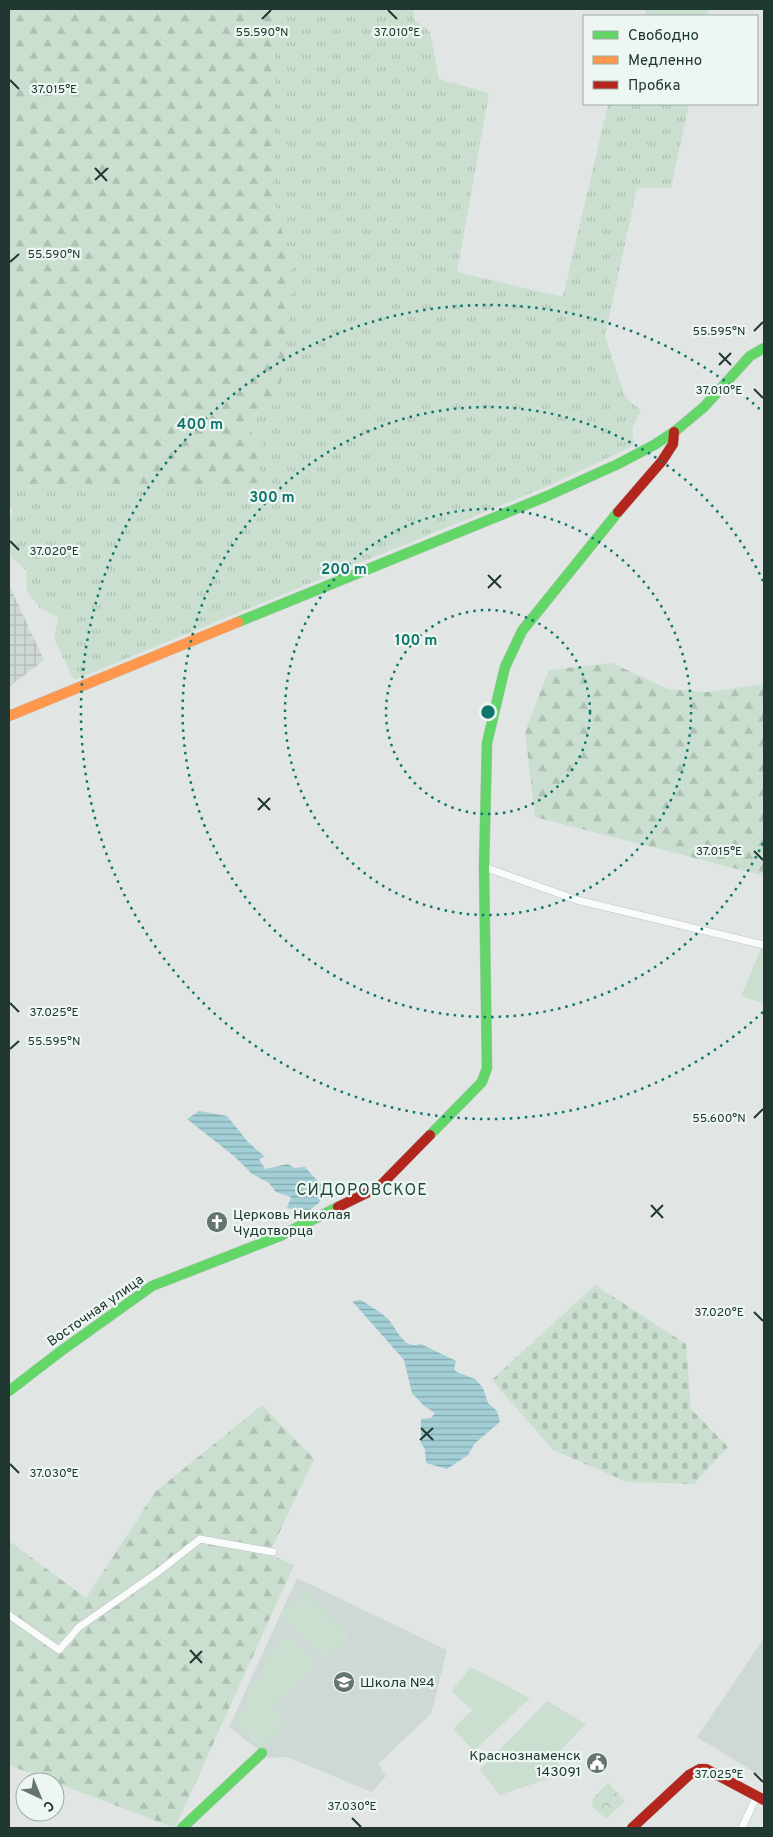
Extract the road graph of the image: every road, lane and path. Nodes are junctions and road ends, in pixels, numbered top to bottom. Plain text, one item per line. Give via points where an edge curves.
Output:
1 (764, 348) edge
2 (674, 432) junction
3 (9, 716) edge
4 (484, 867) junction
5 (764, 945) edge
6 (9, 1391) edge
7 (272, 1552) dead end
8 (9, 1615) edge
9 (262, 1753) dead end
10 (761, 1797) edge
11 (182, 1828) edge
12 (632, 1828) edge
13 (742, 1828) edge

1 - 2 street via 750,356 704,407
2 - 3 street via 618,464 545,497
2 - 4 street, Восточная улица via 673,444 662,461 522,631 505,667 487,743
4 - 5 street via 577,900
4 - 6 street, Восточная улица via 487,1068 482,1082 379,1187 280,1236 152,1286
7 - 8 street via 200,1539 79,1627 59,1650
9 - 11 street
10 - 12 street via 714,1773 694,1771
10 - 13 street

